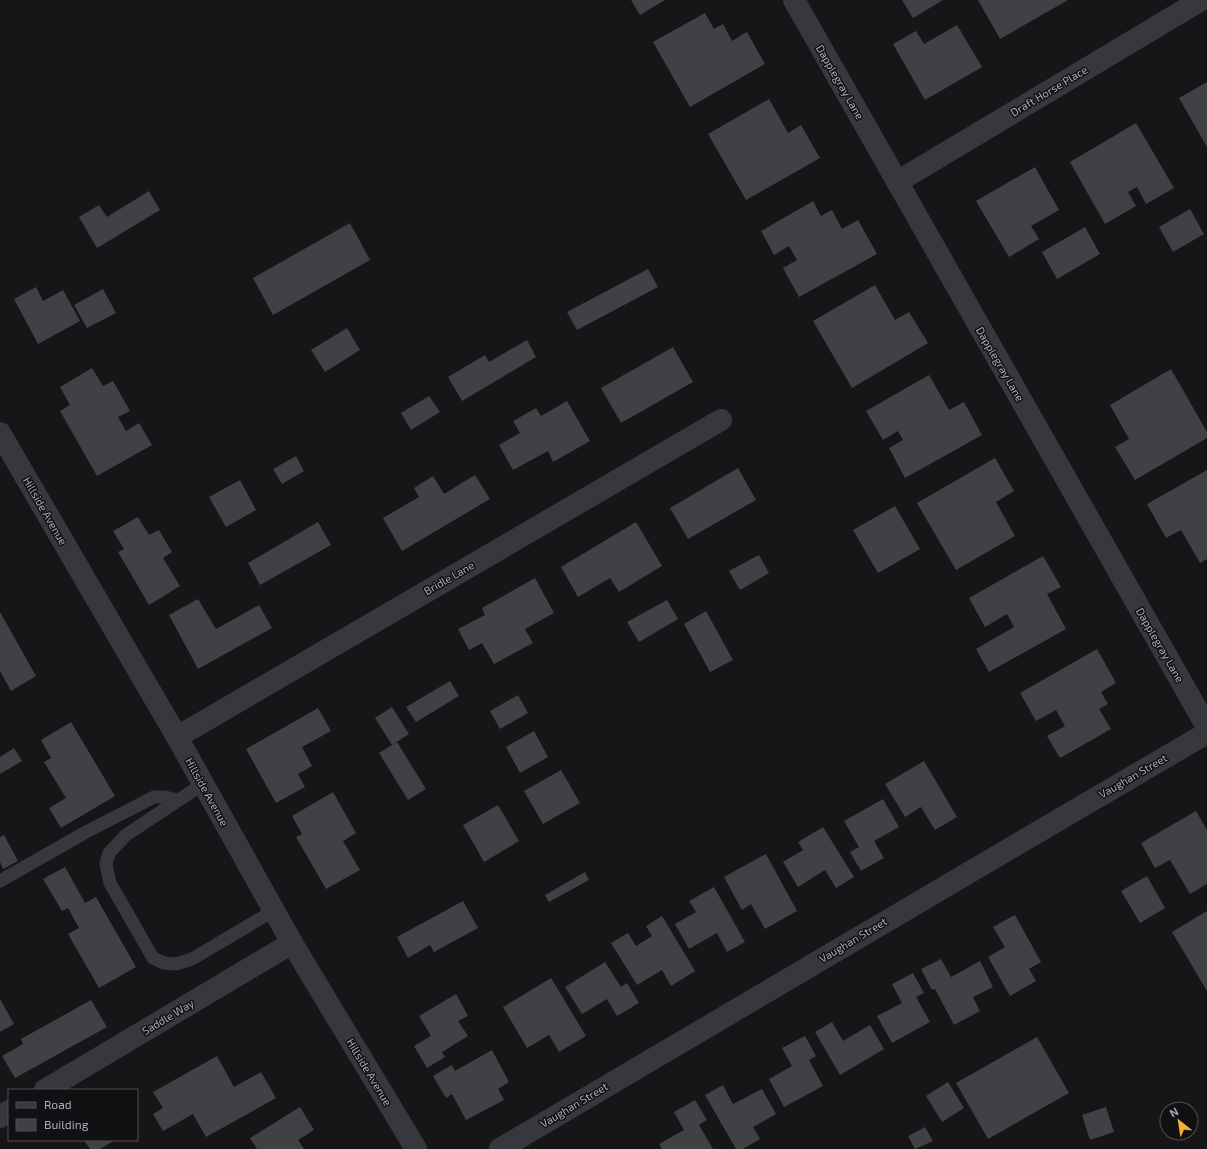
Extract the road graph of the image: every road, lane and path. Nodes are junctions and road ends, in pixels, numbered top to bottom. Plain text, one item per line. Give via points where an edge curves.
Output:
1 (794, 0) edge
2 (1201, 0) edge
3 (897, 182) junction
4 (721, 420) dead end
5 (0, 433) edge
6 (1207, 727) edge
7 (1207, 733) edge
8 (177, 737) junction
9 (203, 784) junction
10 (178, 800) junction
11 (0, 881) edge
12 (273, 911) junction
13 (292, 943) junction
14 (47, 1089) edge
15 (416, 1149) edge
16 (500, 1149) edge

1 - 3 street, Dapplegray Lane
2 - 3 street, Draft Horse Place
3 - 6 street, Dapplegray Lane
4 - 8 street, Bridle Lane
5 - 8 street, Hillside Avenue
7 - 16 street, Vaughan Street
8 - 9 street, Hillside Avenue
9 - 10 lane
9 - 12 street, Hillside Avenue
10 - 11 lane via 154,797
10 - 12 lane via 126,834 109,853 106,864 110,883 153,958 164,963 176,964 192,959
12 - 13 street, Hillside Avenue
13 - 14 street, Saddle Way
13 - 15 street, Hillside Avenue

